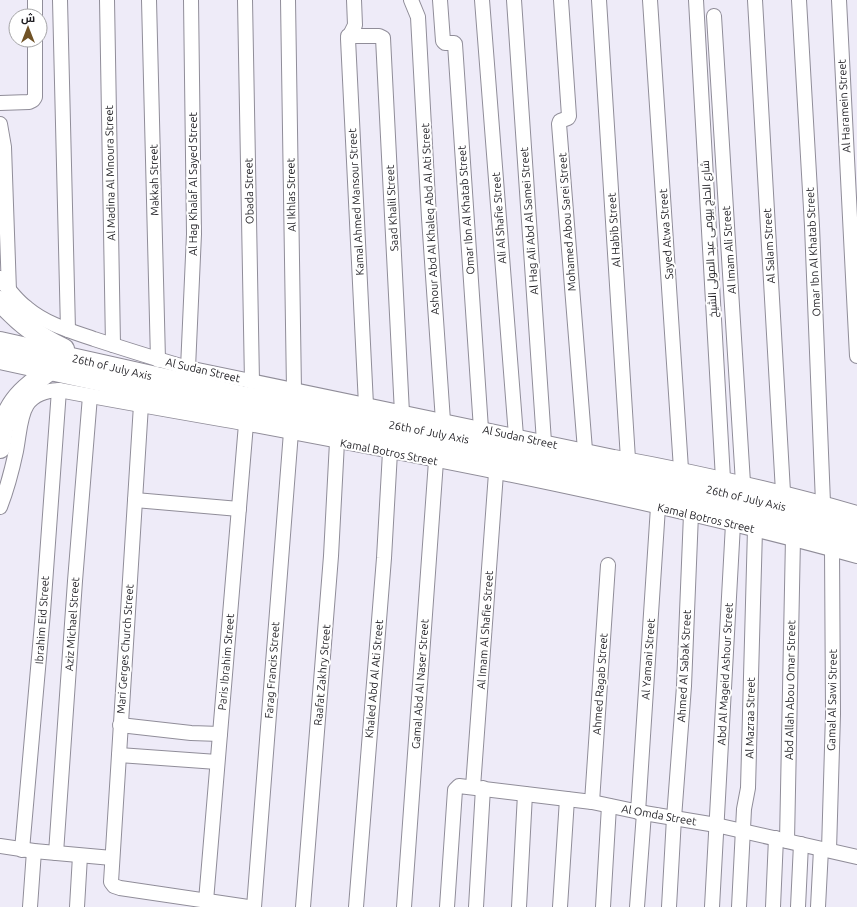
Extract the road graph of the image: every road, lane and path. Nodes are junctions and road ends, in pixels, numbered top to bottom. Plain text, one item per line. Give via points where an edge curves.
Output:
1 (60, 0) edge
2 (107, 0) edge
3 (149, 0) edge
4 (191, 0) edge
5 (246, 0) edge
6 (288, 0) edge
7 (354, 0) edge
8 (411, 0) edge
9 (440, 0) edge
10 (482, 0) edge
11 (514, 0) edge
12 (561, 0) edge
13 (599, 0) edge
14 (650, 0) edge
15 (696, 0) edge
16 (755, 0) edge
17 (799, 0) edge
18 (839, 0) edge
19 (714, 16) dead end
20 (348, 36) junction
21 (35, 48) edge
22 (0, 103) edge
23 (0, 124) edge
24 (0, 278) edge
25 (5, 296) edge
26 (68, 330) junction
27 (0, 342) edge
28 (113, 345) junction
29 (857, 356) edge
30 (0, 359) edge
31 (78, 360) junction
32 (158, 360) junction
33 (188, 368) junction
34 (50, 370) junction
35 (252, 382) junction
36 (59, 390) junction
37 (294, 390) junction
38 (90, 396) junction
39 (141, 405) junction
40 (366, 405) junction
41 (402, 413) junction
42 (442, 421) junction
43 (246, 424) junction
44 (481, 429) junction
45 (290, 432) junction
46 (516, 436) junction
47 (337, 442) junction
48 (544, 442) junction
49 (0, 448) edge
50 (585, 450) junction
51 (390, 452) junction
52 (628, 459) junction
53 (436, 461) junction
54 (681, 469) junction
55 (496, 473) junction
56 (723, 479) junction
57 (743, 483) junction
58 (783, 492) junction
59 (135, 500) junction
60 (823, 503) junction
61 (0, 507) edge
62 (658, 507) junction
63 (239, 509) junction
64 (857, 513) edge
65 (691, 514) junction
66 (733, 524) junction
67 (857, 526) edge
68 (754, 529) junction
69 (793, 538) junction
70 (857, 542) edge
71 (832, 549) junction
72 (857, 556) edge
73 (608, 565) dead end
74 (120, 725) junction
75 (220, 734) junction
76 (119, 755) junction
77 (218, 762) junction
78 (472, 787) junction
79 (525, 794) junction
80 (567, 799) junction
81 (592, 802) junction
82 (609, 806) junction
83 (641, 812) junction
84 (674, 818) junction
85 (716, 825) junction
86 (743, 831) junction
87 (781, 840) junction
88 (801, 844) junction
89 (0, 846) edge
90 (825, 849) junction
91 (28, 851) junction
92 (56, 853) junction
93 (80, 856) junction
94 (857, 857) edge
95 (112, 858) junction
96 (206, 901) junction
97 (182, 902) edge
98 (30, 907) edge
99 (77, 907) edge
100 (248, 907) edge
101 (254, 907) edge
102 (303, 907) edge
103 (356, 907) edge
104 (404, 907) edge
105 (447, 907) edge
106 (476, 907) edge
107 (519, 907) edge
108 (560, 907) edge
109 (603, 907) edge
110 (638, 907) edge
111 (669, 907) edge
112 (712, 907) edge
113 (739, 907) edge
114 (773, 907) edge
115 (798, 907) edge
116 (818, 907) edge

1 - 26 street
2 - 28 street, Al Madina Al Mnoura Street
3 - 32 street, Makkah Street
4 - 33 street, Al Hag Khalaf Al Sayed Street via 194,234
5 - 35 street, Obada Street
6 - 37 street, Al Ikhlas Street
7 - 20 street, Kamal Ahmed Mansour Street via 354,25
8 - 42 street, Ashour Abd Al Khaleq Abd Al Ati Street via 418,17
9 - 44 street, Omar Ibn Al Khatab Street via 443,41 455,44
10 - 46 street, Ali Al Shafie Street
11 - 48 street, Al Hag Ali Abd Al Samei Street
12 - 50 street, Mohamed Abou Sarei Street via 569,116 559,124
13 - 52 street, Al Habib Street
14 - 54 street, Sayed Atwa Street
15 - 56 street, شارع الحاج بيومى عبد المولى الشيخ
16 - 58 street, Al Salam Street
17 - 60 street, Omar Ibn Al Khatab Street via 812,226
18 - 29 street, Al Haramein Street
19 - 57 street, Al Imam Ali Street
20 - 40 street, Kamal Ahmed Mansour Street
20 - 41 street, Saad Khalil Street via 383,38
21 - 22 street via 35,97 29,102
23 - 25 street via 4,146
24 - 25 street, Al Sudan Street
25 - 26 street, Al Sudan Street via 46,321
25 - 31 highway via 27,328 73,354
26 - 28 street, Al Sudan Street
27 - 31 highway, 26th of July Axis
28 - 32 street, Al Sudan Street
30 - 34 highway, 26th of July Axis
31 - 67 highway, 26th of July Axis via 241,396 727,493
32 - 33 street, Al Sudan Street
33 - 35 street, Al Sudan Street
34 - 49 highway via 16,398 5,421
34 - 70 highway, 26th of July Axis via 239,411 724,506
35 - 37 street, Al Sudan Street
36 - 38 street, Kamal Botros Street
36 - 61 street, Kamal Botros Street via 48,390 38,394 23,410 11,472
36 - 91 street, Ibrahim Eid Street
37 - 40 street, Al Sudan Street
38 - 39 street, Kamal Botros Street
38 - 92 street, Aziz Michael Street
39 - 43 street, Kamal Botros Street
39 - 59 street, Mari Gerges Church Street
40 - 41 street, Al Sudan Street
41 - 42 street, Al Sudan Street
42 - 44 street, Al Sudan Street
43 - 45 street, Kamal Botros Street
43 - 63 street, Paris Ibrahim Street
44 - 46 street, Al Sudan Street
45 - 47 street, Kamal Botros Street
45 - 101 street, Farag Francis Street
46 - 48 street, Al Sudan Street
47 - 51 street, Kamal Botros Street
47 - 102 street, Raafat Zakhry Street via 331,556
48 - 50 street, Al Sudan Street
50 - 52 street, Al Sudan Street
51 - 53 street, Kamal Botros Street
51 - 103 street, Khaled Abd Al Ati Street
52 - 54 street, Al Sudan Street
53 - 55 street, Kamal Botros Street
53 - 104 street, Gamal Abd Al Naser Street
54 - 56 street, Al Sudan Street
55 - 62 street, Kamal Botros Street
55 - 78 street, Al Imam Al Shafie Street
56 - 57 street, Al Sudan Street
57 - 58 street, Al Sudan Street
58 - 60 street, Al Sudan Street
59 - 63 street
59 - 74 street, Mari Gerges Church Street
60 - 64 street, Al Sudan Street
62 - 65 street, Kamal Botros Street
62 - 83 street, Al Yamani Street
63 - 75 street, Paris Ibrahim Street
65 - 66 street, Kamal Botros Street
65 - 84 street, Ahmed Al Sabak Street via 683,694
66 - 68 street, Kamal Botros Street
66 - 85 street, Abd Al Mageid Ashour Street
68 - 69 street, Kamal Botros Street
68 - 86 street, Al Mazraa Street via 748,788
69 - 71 street, Kamal Botros Street
69 - 87 street, Abd Allah Abou Omar Street
71 - 72 street, Kamal Botros Street
71 - 90 street, Gamal Al Sawi Street via 833,714
73 - 81 street, Ahmed Ragab Street
74 - 75 street
74 - 76 street, Mari Gerges Church Street
75 - 77 street, Paris Ibrahim Street
76 - 77 street
76 - 95 street, Mari Gerges Church Street
77 - 96 street, Paris Ibrahim Street
78 - 79 street, Al Omda Street
78 - 105 street, Al Imam Al Shafie Street via 455,790
78 - 106 street
79 - 80 street, Al Omda Street
79 - 107 street
80 - 81 street, Al Omda Street
80 - 108 street
81 - 82 street, Al Omda Street
82 - 83 street, Al Omda Street
82 - 109 street
83 - 84 street, Al Omda Street
83 - 110 street, Al Yamani Street
84 - 85 street, Al Omda Street
84 - 111 street, Ahmed Al Sabak Street
85 - 86 street, Al Omda Street
85 - 112 street, Abd Al Mageid Ashour Street
86 - 87 street, Al Omda Street
86 - 113 street, Al Mazraa Street
87 - 88 street, Al Omda Street
87 - 114 street, Abd Allah Abou Omar Street
88 - 90 street, Al Omda Street
88 - 115 street
89 - 91 street
90 - 94 street, Al Omda Street
90 - 116 street, Gamal Al Sawi Street
91 - 92 street
91 - 98 street, Ibrahim Eid Street
92 - 93 street
93 - 95 street
93 - 99 street
95 - 97 street, Mari Gerges Church Street via 111,882 114,886
96 - 97 street
96 - 100 street

